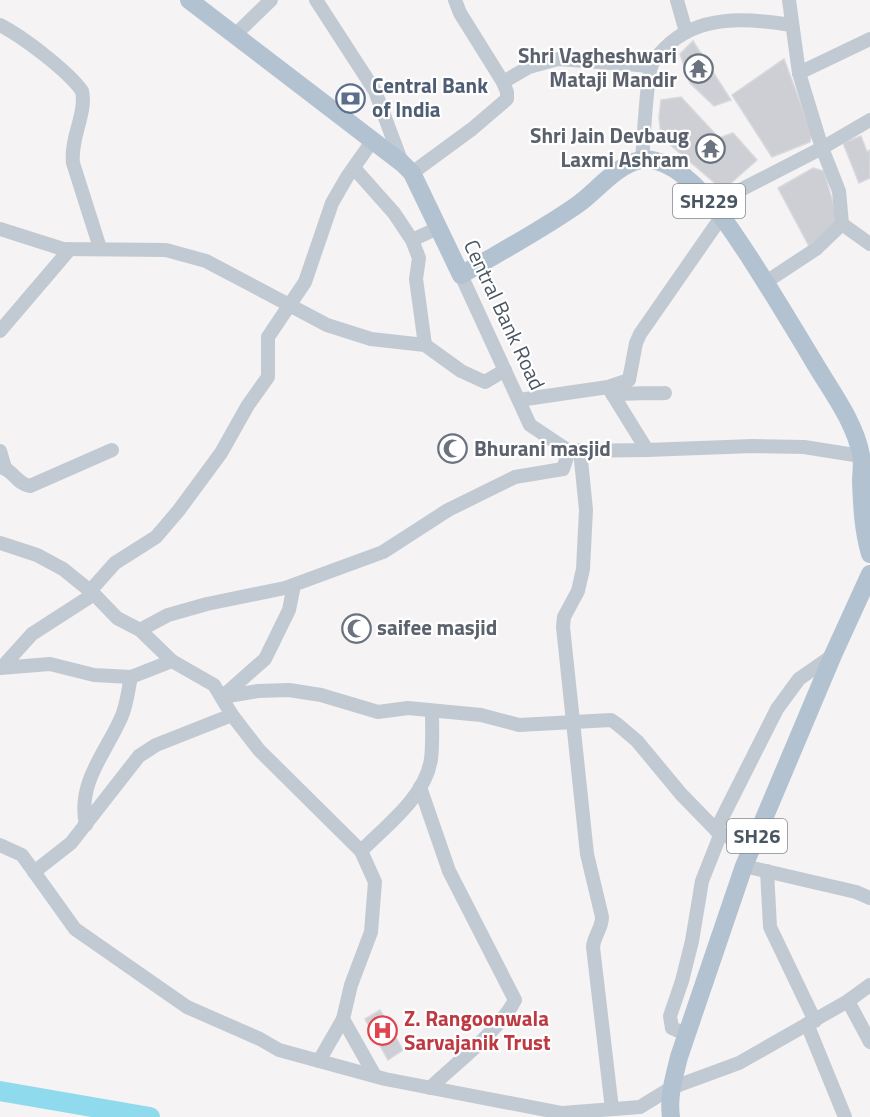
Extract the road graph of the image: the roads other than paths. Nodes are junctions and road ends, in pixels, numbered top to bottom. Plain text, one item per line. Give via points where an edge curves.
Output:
1 (189, 0) edge
2 (271, 0) edge
3 (316, 0) edge
4 (455, 0) edge
5 (677, 0) edge
6 (789, 0) edge
7 (0, 25) edge
8 (791, 25) junction
9 (686, 32) junction
10 (235, 34) junction
11 (870, 39) edge
12 (651, 66) junction
13 (799, 74) junction
14 (503, 82) junction
15 (870, 120) edge
16 (373, 140) junction
17 (822, 148) junction
18 (642, 160) junction
19 (354, 168) junction
20 (407, 168) junction
21 (718, 211) junction
22 (842, 224) junction
23 (438, 228) junction
24 (0, 229) edge
25 (412, 240) junction
26 (870, 244) edge
27 (100, 248) junction
28 (70, 249) junction
29 (461, 275) junction
30 (766, 282) junction
31 (290, 305) junction
32 (0, 331) edge
33 (425, 345) junction
34 (505, 370) junction
35 (610, 391) junction
36 (665, 393) dead end
37 (519, 400) junction
38 (112, 450) dead end
39 (575, 450) junction
40 (647, 450) junction
41 (0, 451) edge
42 (866, 456) edge
43 (3, 467) edge
44 (0, 543) edge
45 (870, 554) edge
46 (870, 574) edge
47 (294, 585) junction
48 (92, 592) junction
49 (140, 630) junction
50 (833, 655) junction
51 (172, 661) junction
52 (2, 667) edge
53 (131, 677) junction
54 (222, 697) junction
55 (432, 711) junction
56 (232, 715) junction
57 (572, 723) junction
58 (420, 788) junction
59 (86, 825) junction
60 (718, 832) junction
61 (0, 845) edge
62 (361, 851) junction
63 (747, 858) junction
64 (767, 871) junction
65 (34, 872) junction
66 (870, 898) edge
67 (870, 985) edge
68 (848, 1001) junction
69 (343, 1019) junction
70 (811, 1022) junction
71 (687, 1035) junction
72 (870, 1042) edge
73 (319, 1061) junction
74 (375, 1076) junction
75 (430, 1088) junction
76 (671, 1088) junction
77 (612, 1109) junction
78 (670, 1112) edge
79 (845, 1117) edge

1 - 10 main road, Central Bank Road
2 - 10 street
3 - 20 street via 375,91
4 - 14 street
5 - 9 street
6 - 8 street
7 - 27 street via 17,33 82,91 73,163
8 - 9 street via 738,20 707,23
8 - 13 street
9 - 12 street via 670,42
10 - 16 main road, Central Bank Road
11 - 13 street
12 - 14 street via 558,59 529,67
12 - 18 street
13 - 17 street
14 - 20 street via 507,99 472,129
15 - 17 street
16 - 19 street
16 - 20 main road, Central Bank Road
17 - 21 street via 754,182
17 - 22 street via 839,191
18 - 21 main road, SH229 via 672,167
18 - 29 main road via 614,173 548,225
19 - 25 street
19 - 31 street via 333,203 305,282
20 - 23 main road, Central Bank Road
21 - 30 main road, SH229
21 - 35 street via 638,337 629,380
22 - 26 street
22 - 30 street via 816,249
23 - 25 street
23 - 29 main road, Central Bank Road
24 - 28 street
25 - 33 street via 419,258 416,279
27 - 28 street
27 - 31 street via 166,250 206,261
28 - 32 street
29 - 34 street, Central Bank Road
30 - 42 main road, SH229
31 - 33 street via 327,325 371,339
31 - 48 street via 268,337 268,377 221,453 156,537 115,563
33 - 34 street via 461,371 485,382
34 - 37 street, Central Bank Road
35 - 36 street
35 - 37 street
35 - 40 street
37 - 39 street, Central Bank Road via 530,425
38 - 43 street via 30,486 21,484
39 - 40 street
39 - 47 street via 563,468 515,477 448,510 383,552
39 - 57 street via 586,510 583,569 563,627
40 - 42 street via 804,447
41 - 43 street
42 - 45 main road via 863,516
44 - 48 street via 37,555
46 - 50 main road, SH26
47 - 49 street via 168,615
47 - 54 street via 289,610 265,659
48 - 49 street via 117,618
48 - 52 street via 32,634
49 - 51 street
50 - 60 street via 799,679 782,702
50 - 63 main road, SH26
51 - 53 street
51 - 54 street via 214,685
52 - 53 street via 50,664 94,675
53 - 59 street via 122,716 85,788 82,808
54 - 55 street via 289,690 378,712 408,708
54 - 56 street
55 - 57 street via 481,715 519,725
55 - 58 street via 431,759
56 - 59 street via 165,741 139,756
56 - 62 street via 259,750
57 - 60 street via 610,720 617,724
57 - 77 street via 587,854 602,917 593,947
58 - 62 street
58 - 75 street via 449,871 514,1000 486,1035
59 - 65 street via 71,843
60 - 63 street
60 - 71 street via 702,881 692,941 670,1016 672,1028
61 - 65 street via 22,855
62 - 69 street via 375,882 371,932
63 - 64 street
63 - 71 main road, SH26
64 - 66 street
64 - 70 street via 770,927
65 - 73 street via 75,929 187,1007 279,1050
67 - 68 street
68 - 70 street
68 - 72 street
69 - 73 street
69 - 74 street
70 - 76 street via 739,1064
70 - 79 street
71 - 76 main road, SH26
73 - 74 street
74 - 75 street
75 - 77 street via 562,1113
76 - 77 street via 640,1107
76 - 78 main road, SH26

